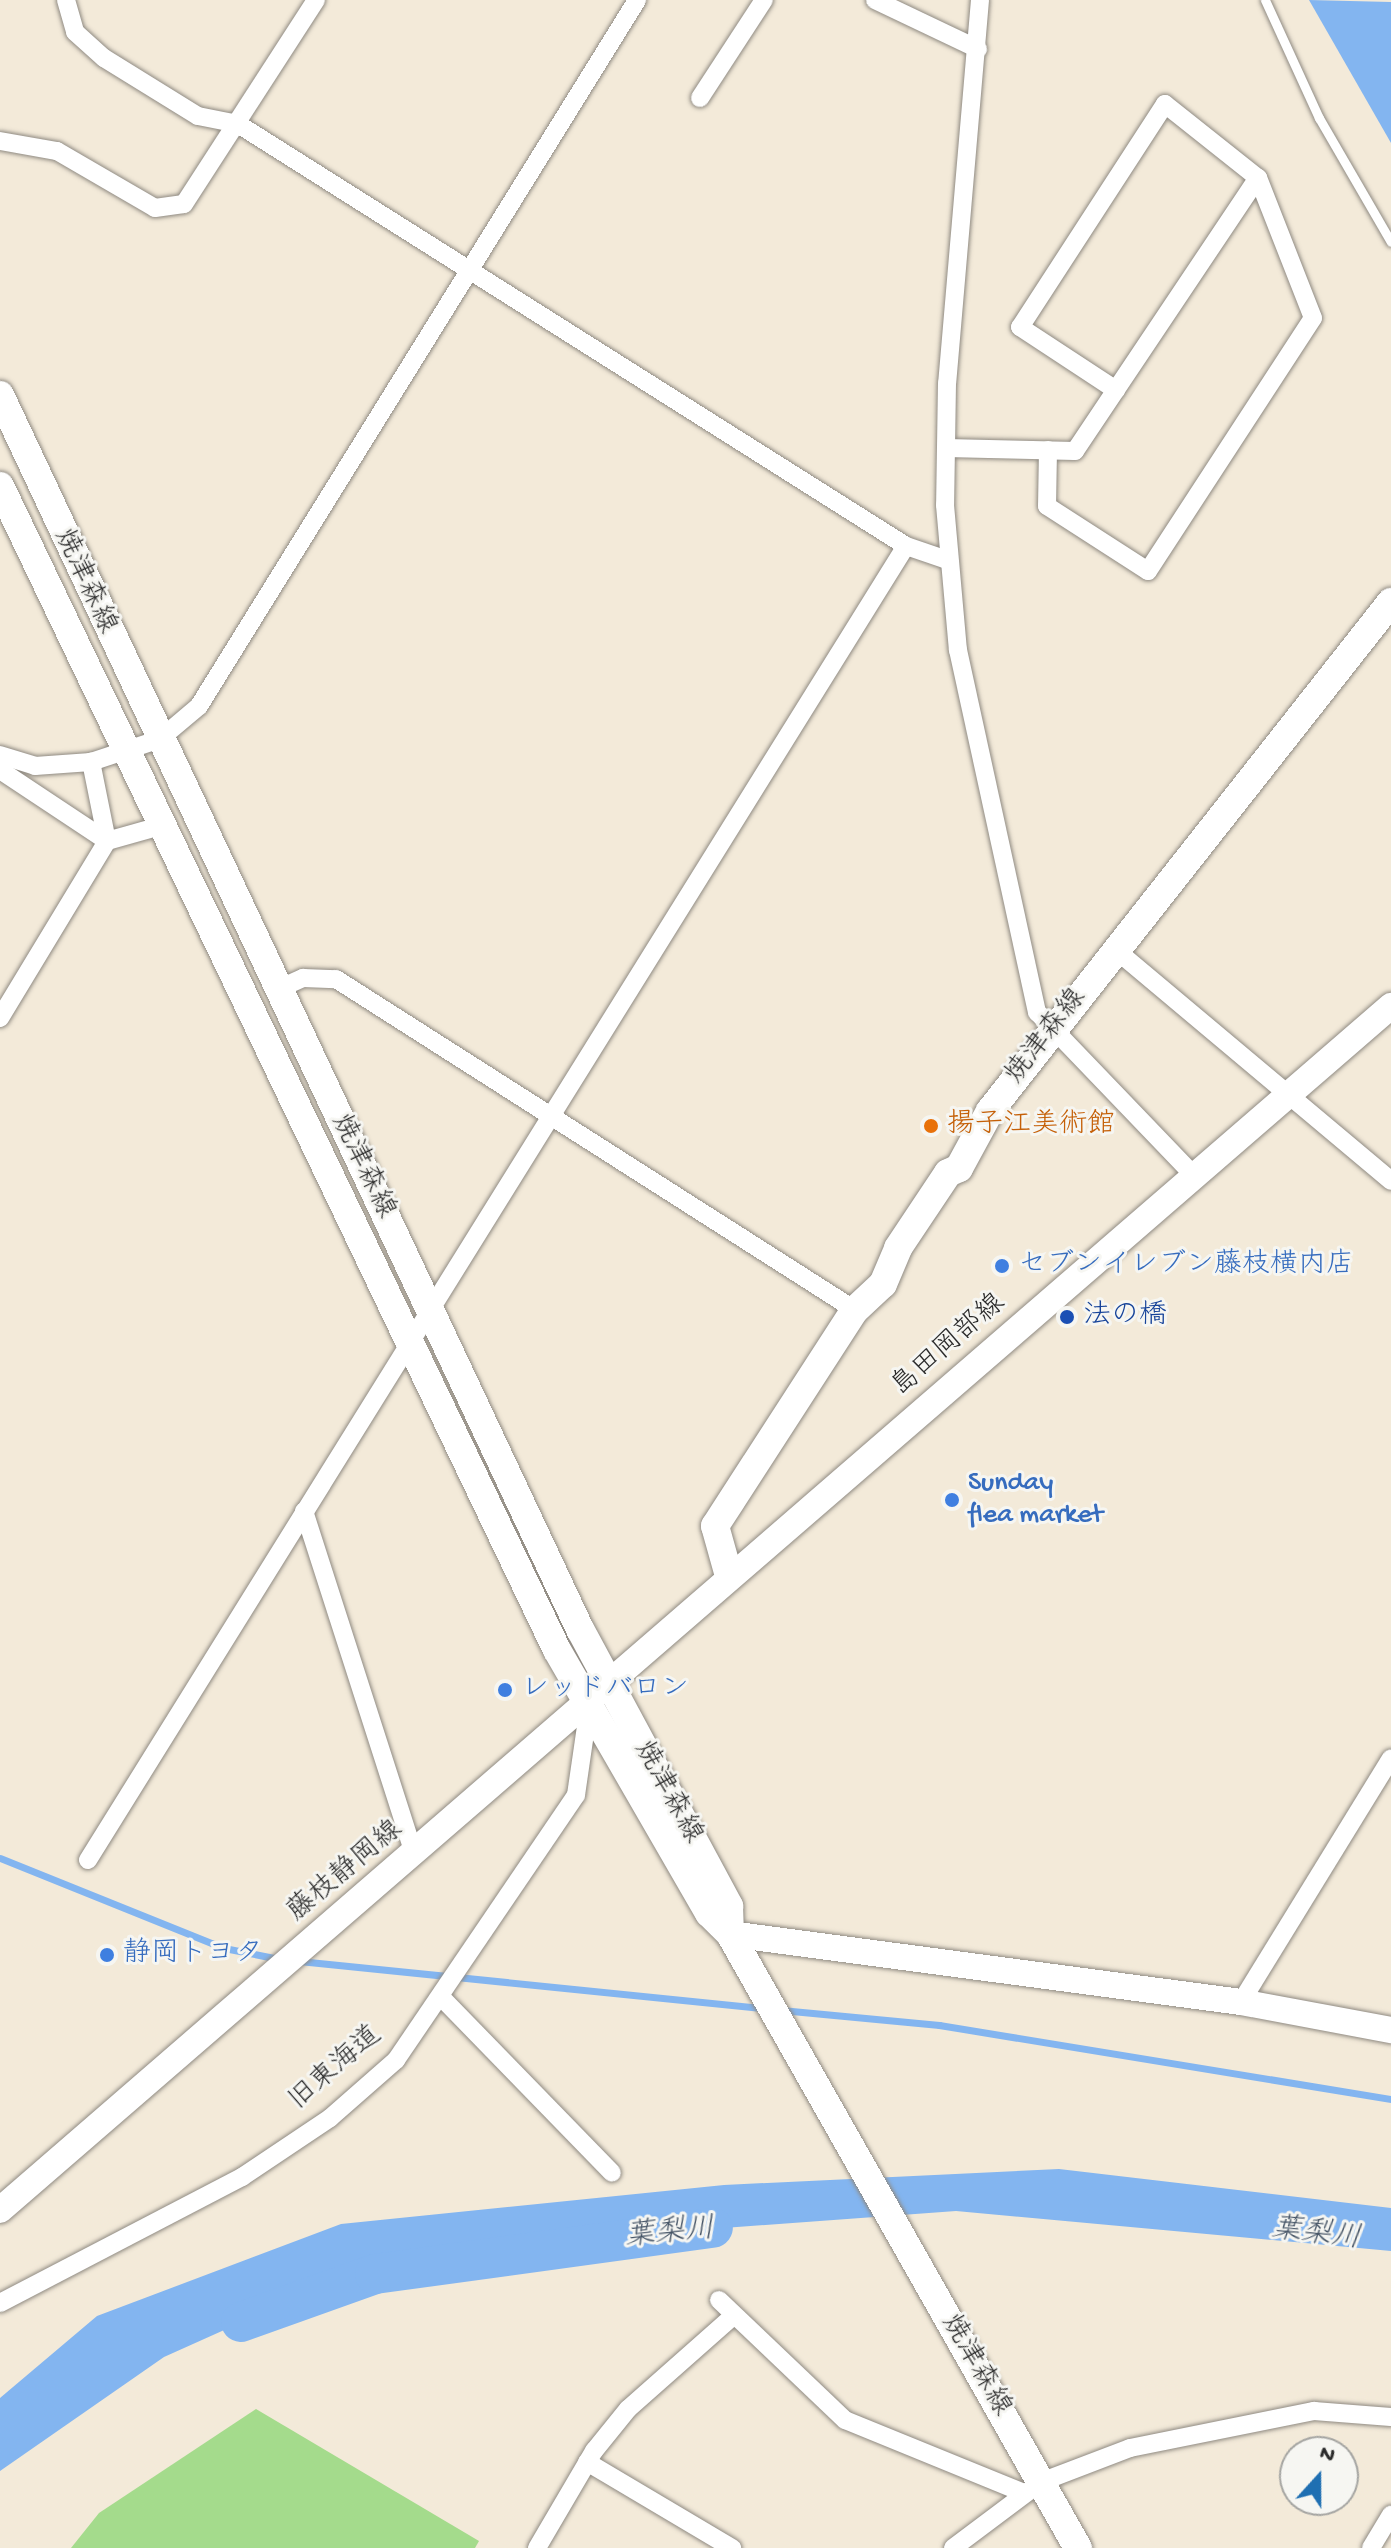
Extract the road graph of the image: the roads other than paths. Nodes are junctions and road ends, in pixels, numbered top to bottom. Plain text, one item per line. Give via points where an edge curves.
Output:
1 (66, 0) edge
2 (316, 0) edge
3 (637, 0) edge
4 (764, 0) edge
5 (875, 0) edge
6 (980, 0) edge
7 (1265, 0) edge
8 (978, 49) junction
9 (700, 98) dead end
10 (238, 124) junction
11 (0, 141) edge
12 (1258, 178) junction
13 (1391, 242) edge
14 (469, 269) junction
15 (1116, 390) junction
16 (0, 395) edge
17 (946, 448) junction
18 (1048, 450) junction
19 (0, 486) edge
20 (906, 546) junction
21 (947, 560) junction
22 (1391, 602) edge
23 (160, 739) junction
24 (129, 751) junction
25 (0, 755) edge
26 (91, 762) junction
27 (0, 770) edge
28 (164, 825) junction
29 (107, 841) junction
30 (1116, 950) junction
31 (276, 990) junction
32 (1391, 1006) edge
33 (0, 1018) edge
34 (1049, 1031) junction
35 (1288, 1092) junction
36 (551, 1120) junction
37 (1194, 1176) junction
38 (1391, 1181) edge
39 (855, 1310) junction
40 (433, 1313) junction
41 (410, 1352) junction
42 (304, 1511) junction
43 (729, 1576) junction
44 (599, 1695) junction
45 (1391, 1758) edge
46 (415, 1856) junction
47 (88, 1860) dead end
48 (730, 1934) junction
49 (444, 1992) junction
50 (1241, 2002) junction
51 (1391, 2030) edge
52 (612, 2173) dead end
53 (0, 2210) edge
54 (719, 2300) dead end
55 (0, 2303) edge
56 (731, 2318) junction
57 (1391, 2417) edge
58 (587, 2462) junction
59 (1033, 2488) junction
60 (1391, 2515) edge
61 (537, 2548) edge
62 (732, 2548) edge
63 (953, 2548) edge
64 (1078, 2548) edge
65 (1371, 2548) edge

1 - 10 street via 75,32 96,53 198,116
2 - 10 street
3 - 14 street
4 - 9 street
5 - 8 street
6 - 8 street
7 - 13 lane via 1334,145
8 - 17 street via 954,260
10 - 11 street via 184,204 170,209 155,208 57,151
10 - 14 street
12 - 15 street
12 - 15 street via 1165,104 1020,327
12 - 18 street via 1313,318 1148,571 1047,506
14 - 20 street
14 - 23 street via 199,706
15 - 18 street via 1075,451
16 - 23 main road, 焼津森線
17 - 18 street
17 - 21 street
19 - 24 main road, 焼津森線
20 - 21 street
20 - 36 street
21 - 34 street via 967,702 1037,1012
22 - 30 main road, 焼津森線
23 - 24 street
23 - 31 main road, 焼津森線
24 - 26 street
24 - 28 main road, 焼津森線
25 - 26 street via 35,766
26 - 29 street
27 - 29 street
28 - 29 street
28 - 41 main road, 焼津森線
29 - 33 street
30 - 34 main road, 焼津森線
30 - 35 street
31 - 36 street via 303,978 336,979
31 - 40 main road, 焼津森線
32 - 35 main road, 島田岡部線
34 - 37 street
34 - 39 main road, 焼津森線 via 898,1248 883,1284
35 - 37 main road, 島田岡部線
35 - 38 street
36 - 39 street
36 - 40 street
37 - 43 main road, 島田岡部線
39 - 43 main road, 焼津森線 via 715,1526
40 - 41 street
40 - 44 main road, 焼津森線
41 - 42 street
41 - 44 main road, 焼津森線
42 - 46 street
42 - 47 street
43 - 44 main road, 藤枝静岡線
44 - 46 main road, 藤枝静岡線
44 - 48 main road, 焼津森線 via 709,1913
44 - 49 street, 旧東海道 via 576,1795
45 - 50 street
46 - 53 main road, 藤枝静岡線
48 - 50 main road
48 - 59 main road, 焼津森線 via 927,2281
49 - 52 street
49 - 55 street, 旧東海道 via 396,2060 330,2118 242,2177
50 - 51 main road
54 - 56 street
56 - 58 street via 628,2409
56 - 59 street via 845,2420
57 - 59 street via 1314,2411 1130,2448
58 - 61 street
58 - 62 street
59 - 63 street
59 - 64 main road, 焼津森線
60 - 65 street

